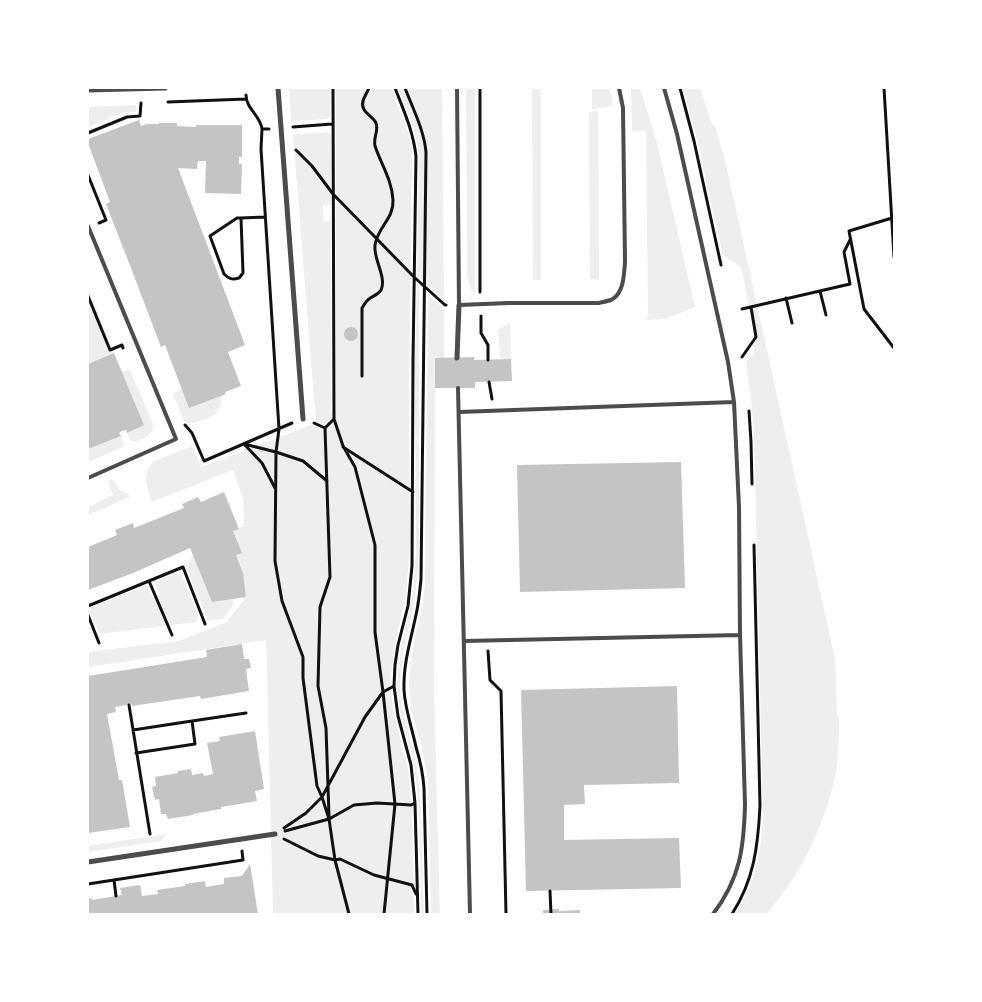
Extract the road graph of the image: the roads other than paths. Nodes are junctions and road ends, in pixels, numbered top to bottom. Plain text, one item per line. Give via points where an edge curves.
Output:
1 (165, 88) edge
2 (278, 88) edge
3 (457, 88) edge
4 (619, 88) edge
5 (664, 88) edge
6 (88, 90) edge
7 (88, 226) edge
8 (459, 305) junction
9 (457, 358) dead end
10 (458, 388) dead end
11 (734, 402) junction
12 (459, 412) junction
13 (303, 419) road end
14 (88, 478) edge
15 (740, 635) junction
16 (464, 641) junction
17 (275, 834) road end
18 (88, 862) edge
19 (470, 914) edge
20 (713, 914) edge

1 - 6 street
2 - 13 street
3 - 8 lane
4 - 8 lane via 623,108 625,262 617,295 599,303
5 - 11 lane via 728,362
7 - 14 lane via 176,439
8 - 9 street
10 - 12 lane
11 - 12 lane
11 - 15 lane
12 - 16 lane
15 - 16 lane
15 - 20 lane via 745,804 742,845 734,879
16 - 19 lane
17 - 18 street

